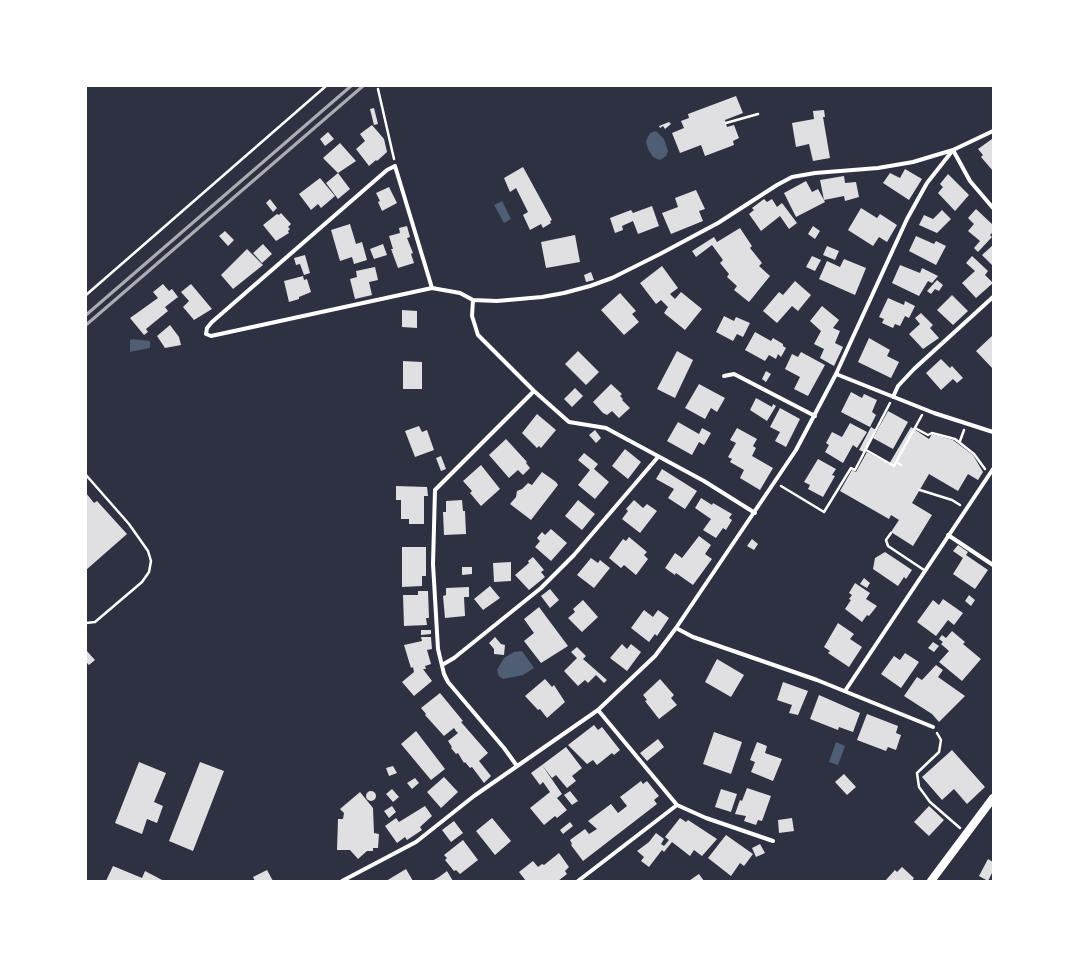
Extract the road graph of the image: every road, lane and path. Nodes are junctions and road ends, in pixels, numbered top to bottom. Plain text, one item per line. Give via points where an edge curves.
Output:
1 (326, 86) edge
2 (378, 89) dead end
3 (758, 114) dead end
4 (726, 123) dead end
5 (993, 131) edge
6 (953, 150) junction
7 (395, 166) junction
8 (993, 208) edge
9 (432, 288) junction
10 (86, 295) edge
11 (993, 297) edge
12 (473, 300) junction
13 (836, 374) junction
14 (724, 376) dead end
15 (534, 391) junction
16 (893, 397) junction
17 (924, 410) junction
18 (815, 416) junction
19 (966, 424) junction
20 (915, 428) junction
21 (993, 432) edge
22 (960, 442) junction
23 (866, 450) junction
24 (658, 457) junction
25 (896, 462) junction
26 (901, 465) dead end
27 (992, 471) edge
28 (86, 475) edge
29 (775, 483) junction
30 (920, 490) dead end
31 (966, 509) junction
32 (755, 513) junction
33 (891, 533) dead end
34 (948, 535) junction
35 (993, 565) edge
36 (924, 570) junction
37 (86, 623) edge
38 (676, 628) junction
39 (442, 665) junction
40 (844, 691) junction
41 (598, 710) junction
42 (933, 727) joint
43 (517, 766) junction
44 (993, 798) edge
45 (677, 805) junction
46 (966, 833) junction
47 (773, 841) dead end
48 (342, 881) edge
49 (578, 881) edge
50 (931, 881) edge

1 - 10 path
2 - 7 path
3 - 4 lane
5 - 6 street
6 - 8 street via 970,181
6 - 12 street via 878,168 792,177 682,243 612,278 542,297 497,301
6 - 13 street via 926,182 916,200
7 - 9 street
7 - 9 street via 387,170 212,322 206,334 211,336
9 - 12 street via 460,293
11 - 16 street via 914,369 898,386
12 - 15 street via 472,316 478,335
13 - 16 street
13 - 18 street
14 - 18 street via 734,374
15 - 24 street via 569,422 606,428
15 - 39 street via 435,490 434,564 438,649
16 - 17 street
16 - 23 path
17 - 19 street
17 - 20 path
18 - 29 street
19 - 21 street
19 - 22 path
20 - 22 path via 928,435 942,435
20 - 25 path
22 - 27 path
23 - 25 path via 894,466
23 - 29 path via 855,470 851,468 824,512
24 - 32 street via 716,488
24 - 39 street via 574,555 541,588
25 - 26 path
27 - 31 street
28 - 37 lane via 129,524 148,551 151,561 149,572 142,582 95,622
29 - 32 street
30 - 31 path via 952,500
31 - 34 street
32 - 38 street
33 - 36 lane via 886,540 888,546
34 - 35 street
34 - 36 street
36 - 40 street
38 - 40 street via 693,637
38 - 41 street via 655,656
39 - 43 street via 448,682
40 - 42 street
41 - 43 street
41 - 45 street
42 - 46 path via 941,740 940,752 917,773 919,787 930,802
43 - 48 street via 416,842
44 - 46 main road
45 - 47 street
45 - 49 street
46 - 50 main road

